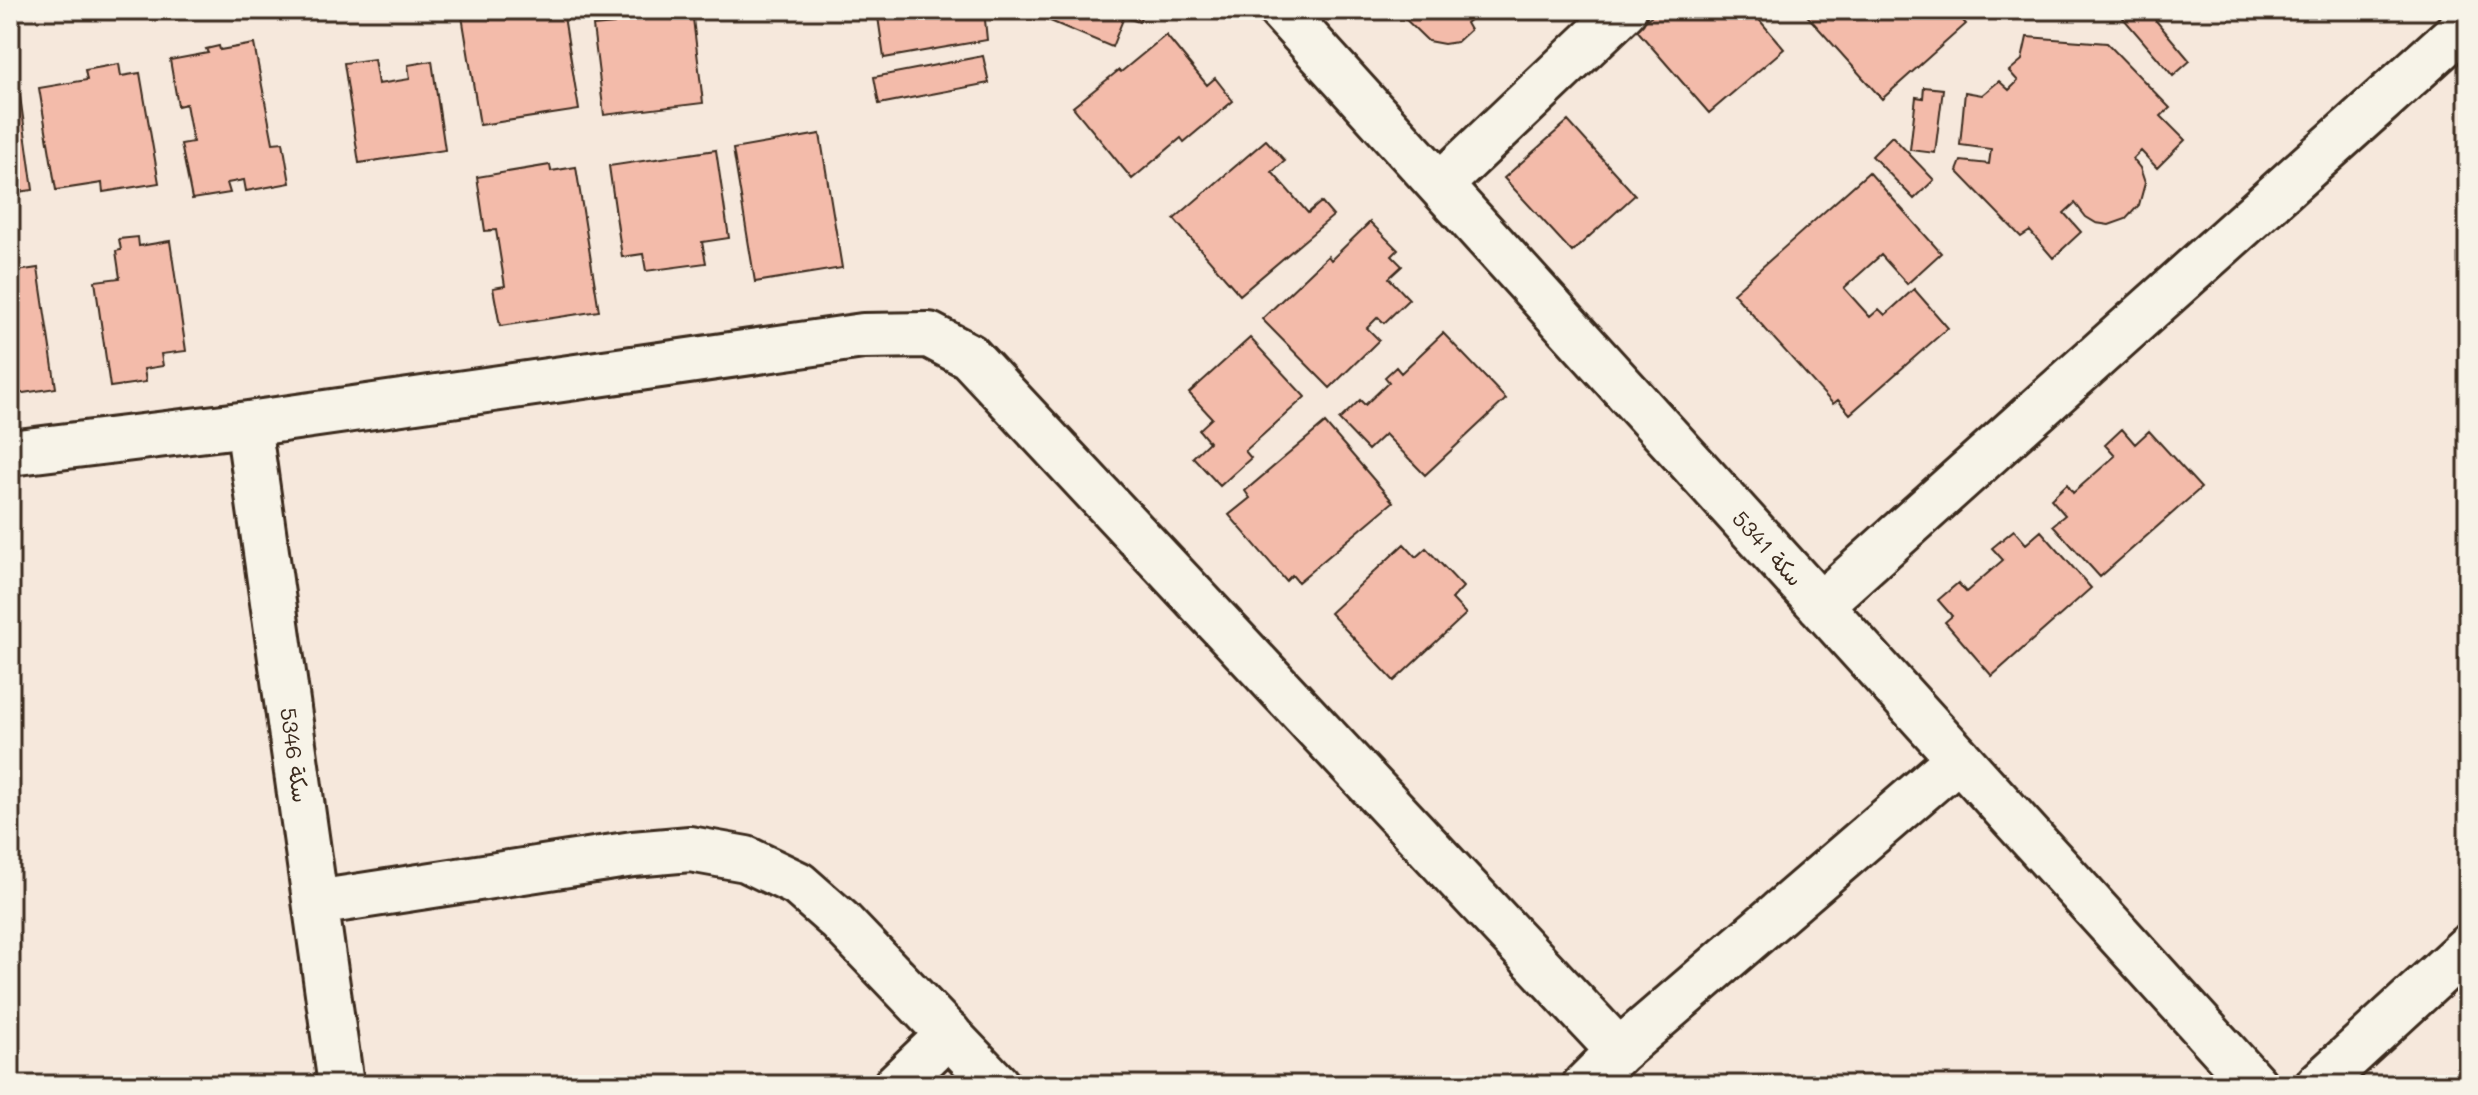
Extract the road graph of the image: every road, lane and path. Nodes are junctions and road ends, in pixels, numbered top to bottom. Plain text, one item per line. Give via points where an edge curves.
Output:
1 (1281, 10) edge
2 (1624, 10) edge
3 (2468, 23) edge
4 (1440, 185) junction
5 (248, 424) junction
6 (10, 453) edge
7 (1820, 605) junction
8 (1959, 758) junction
9 (316, 903) junction
10 (2468, 947) edge
11 (949, 1034) junction
12 (1619, 1051) junction
13 (341, 1085) edge
14 (896, 1085) edge
15 (997, 1085) edge
16 (1585, 1085) edge
17 (2255, 1085) edge
18 (2318, 1085) edge

1 - 4 street, سكة 5341
2 - 4 street
3 - 7 street
4 - 7 street, سكة 5341
5 - 6 street
5 - 9 street, سكة 5346
5 - 12 street via 863,336 929,335 969,356
7 - 8 street, سكة 5341
8 - 12 street
8 - 17 street, سكة 5341
9 - 11 street via 633,854 690,849 746,859 798,884
9 - 13 street, سكة 5346
10 - 18 street
11 - 14 street
11 - 15 street
12 - 16 street

